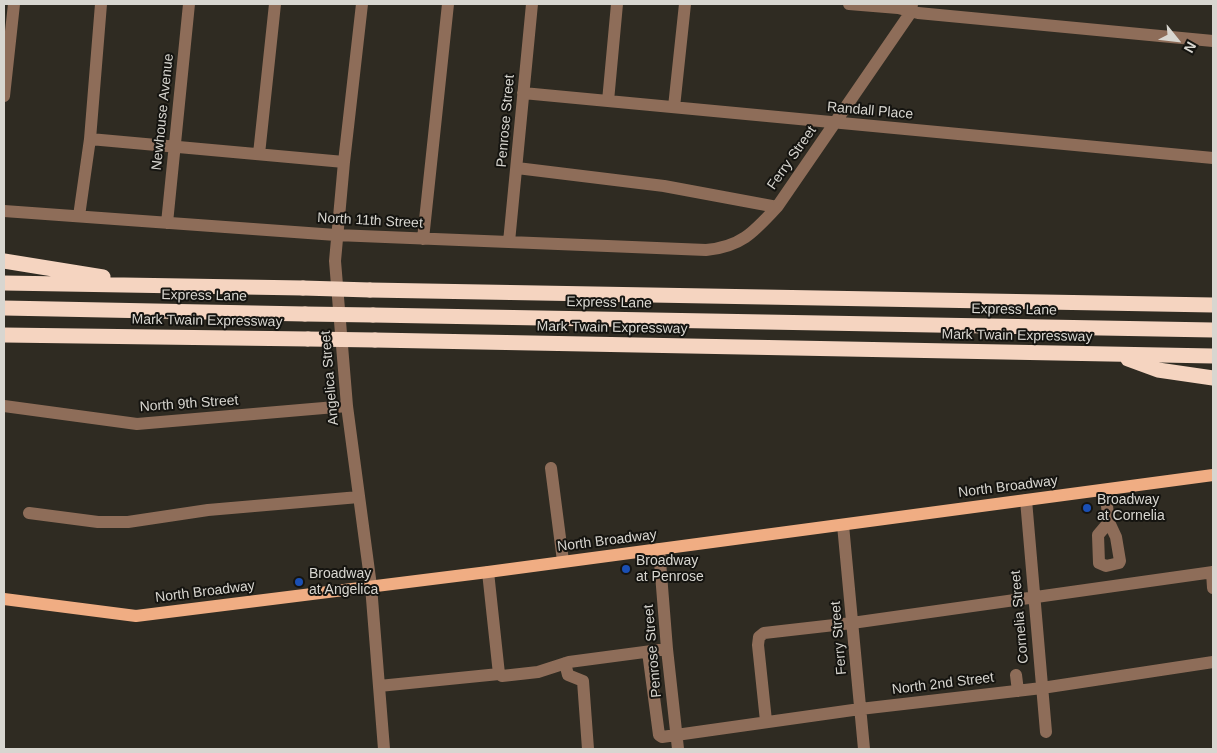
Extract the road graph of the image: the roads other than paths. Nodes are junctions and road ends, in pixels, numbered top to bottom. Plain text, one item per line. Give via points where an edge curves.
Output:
1 (14, 4) edge
2 (101, 4) edge
3 (189, 4) edge
4 (275, 4) edge
5 (362, 4) edge
6 (448, 4) edge
7 (532, 4) edge
8 (616, 4) edge
9 (684, 4) edge
10 (849, 4) edge
11 (911, 8) edge
12 (1213, 41) edge
13 (524, 93) junction
14 (4, 96) edge
15 (608, 101) junction
16 (674, 107) junction
17 (835, 123) junction
18 (90, 139) junction
19 (174, 146) junction
20 (259, 154) junction
21 (1213, 158) edge
22 (344, 162) junction
23 (517, 168) junction
24 (777, 207) junction
25 (4, 211) edge
26 (79, 216) junction
27 (167, 222) junction
28 (336, 235) junction
29 (422, 239) junction
30 (509, 242) junction
31 (735, 245) joint
32 (4, 262) edge
33 (4, 283) edge
34 (159, 285) junction
35 (1213, 305) edge
36 (4, 308) edge
37 (1213, 330) edge
38 (6, 335) edge
39 (1115, 354) junction
40 (1213, 356) edge
41 (1213, 378) edge
42 (4, 406) edge
43 (346, 406) junction
44 (551, 468) dead end
45 (1213, 476) edge
46 (1105, 490) junction
47 (359, 497) junction
48 (1026, 500) junction
49 (29, 513) dead end
50 (1109, 522) dead end
51 (843, 524) junction
52 (659, 549) junction
53 (563, 561) junction
54 (488, 572) junction
55 (1213, 572) edge
56 (371, 586) junction
57 (1213, 588) edge
58 (1033, 597) junction
59 (4, 599) edge
60 (852, 623) junction
61 (667, 649) junction
62 (648, 652) junction
63 (1213, 662) edge
64 (565, 663) junction
65 (499, 674) junction
66 (1016, 675) dead end
67 (379, 686) junction
68 (1042, 688) junction
69 (1018, 690) junction
70 (860, 709) junction
71 (766, 721) junction
72 (1046, 732) dead end
73 (676, 736) junction
74 (384, 749) edge
75 (588, 749) edge
76 (678, 749) edge
77 (864, 749) edge

1 - 14 street
2 - 18 street
3 - 19 street, Newhouse Avenue
4 - 20 street
5 - 22 street, Angelica Street
6 - 29 street
7 - 13 street, Penrose Street
8 - 15 street
9 - 16 street
10 - 11 street
11 - 12 street
11 - 17 street, Ferry Street
13 - 15 street, Randall Place
13 - 23 street, Penrose Street
15 - 16 street, Randall Place
16 - 17 street, Randall Place
17 - 21 street, Randall Place
17 - 24 street, Ferry Street
18 - 19 street
18 - 26 street
19 - 20 street
19 - 27 street, Newhouse Avenue
20 - 22 street
22 - 28 street, Angelica Street
23 - 24 street via 647,184
23 - 30 street, Penrose Street
24 - 31 street, Ferry Street via 758,228
25 - 26 street, North 11th Street
26 - 27 street, North 11th Street
27 - 28 street, North 11th Street
28 - 29 street, North 11th Street
28 - 43 street, Angelica Street via 335,261
29 - 30 street, North 11th Street
30 - 31 street, North 11th Street via 706,250
32 - 34 highway
33 - 34 highway
34 - 35 highway, bridge
36 - 37 highway, Express Lane, bridge
38 - 39 highway, Mark Twain Expressway, bridge
39 - 40 highway, Mark Twain Expressway
39 - 41 highway via 1158,370
42 - 43 street, North 9th Street via 137,424
43 - 47 street, Angelica Street
44 - 53 street
45 - 46 main road, North Broadway
46 - 48 main road, North Broadway
46 - 50 street
47 - 49 street via 208,510 128,522 98,522
47 - 56 street, Angelica Street
48 - 51 main road, North Broadway
48 - 58 street, Cornelia Street
51 - 52 main road, North Broadway
51 - 60 street, Ferry Street
52 - 53 main road, North Broadway
52 - 61 street, Penrose Street
53 - 54 main road, North Broadway
54 - 56 main road, North Broadway
54 - 65 street
55 - 57 street
55 - 58 street
56 - 59 main road, North Broadway via 136,616
56 - 67 street, Angelica Street
58 - 60 street
58 - 68 street, Cornelia Street
60 - 70 street, Ferry Street
60 - 71 street via 764,633 760,637 758,646
61 - 62 street
61 - 73 street, Penrose Street
62 - 64 street
62 - 73 street via 659,735
63 - 68 street, North 2nd Street
64 - 65 street via 538,672
64 - 75 street via 568,675 583,681
65 - 67 street
66 - 69 street
67 - 74 street, Angelica Street
68 - 69 street, North 2nd Street
68 - 72 street, Cornelia Street
69 - 70 street, North 2nd Street
70 - 71 street, North 2nd Street
70 - 77 street, Ferry Street
71 - 73 street, North 2nd Street
73 - 76 street, Penrose Street

